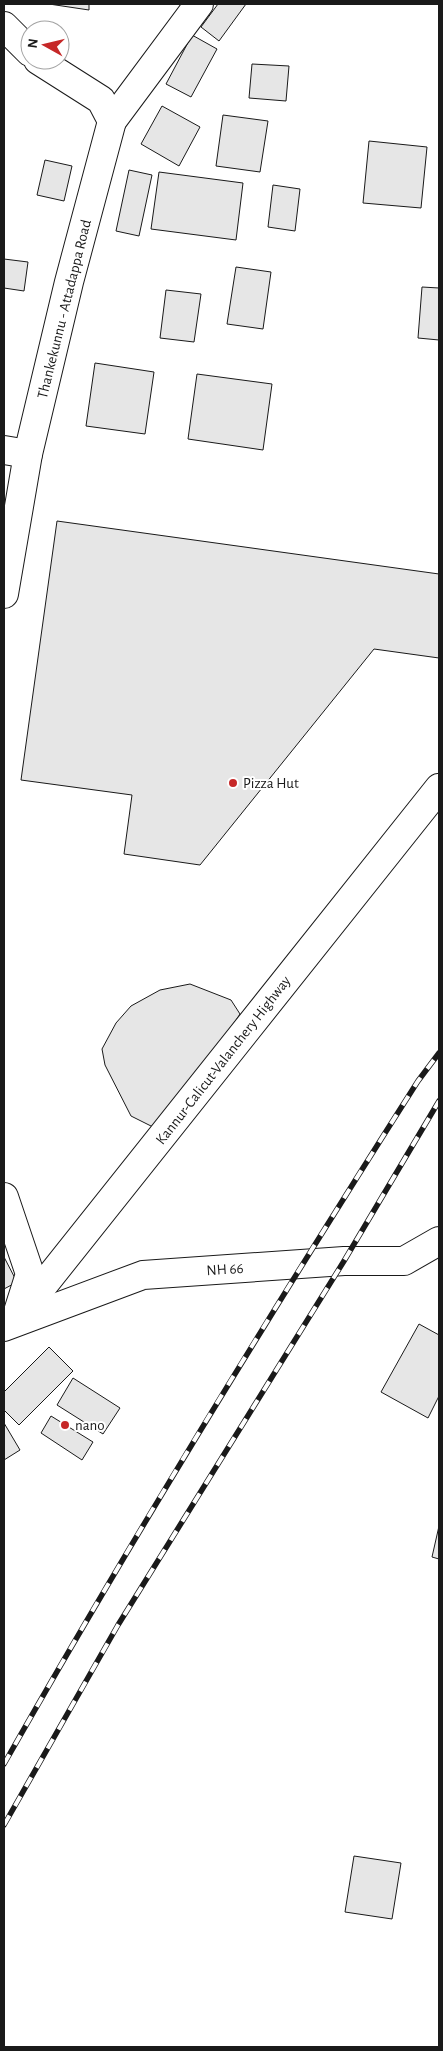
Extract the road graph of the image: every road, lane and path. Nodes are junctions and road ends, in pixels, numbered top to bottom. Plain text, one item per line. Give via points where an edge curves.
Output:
1 (199, 4) edge
2 (4, 26) edge
3 (20, 42) edge
4 (54, 70) edge
5 (112, 121) junction
6 (16, 452) edge
7 (4, 594) edge
8 (439, 788) edge
9 (4, 1197) edge
10 (439, 1241) edge
11 (9, 1325) edge

1 - 5 main road
2 - 3 main road
4 - 5 main road via 101,100
5 - 6 main road, Thankekunnu - Attadappa Road via 69,282
6 - 7 main road, Thankekunnu - Attadappa Road
8 - 11 main road, Kannur-Calicut-Valanchery Highway
9 - 11 main road via 30,1274
10 - 11 main road, NH 66 / NH 66 via 404,1261 344,1261 143,1275

